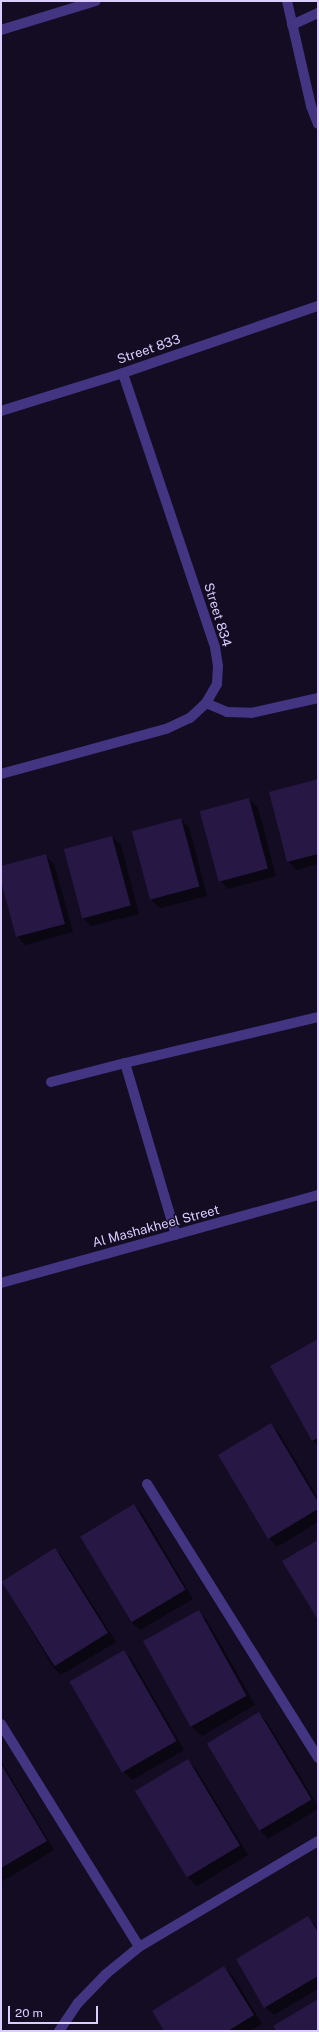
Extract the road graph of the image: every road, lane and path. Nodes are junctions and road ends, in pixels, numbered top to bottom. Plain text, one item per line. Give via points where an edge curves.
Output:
1 (96, 1) edge
2 (287, 1) edge
3 (318, 13) edge
4 (292, 25) junction
5 (1, 30) edge
6 (318, 124) edge
7 (318, 302) edge
8 (318, 306) edge
9 (304, 310) junction
10 (123, 373) junction
11 (1, 411) edge
12 (318, 698) edge
13 (206, 703) junction
14 (1, 774) edge
15 (318, 1017) edge
16 (125, 1063) junction
17 (51, 1082) dead end
18 (318, 1195) edge
19 (176, 1235) junction
20 (1, 1283) edge
21 (147, 1484) dead end
22 (1, 1724) edge
23 (318, 1758) edge
24 (318, 1841) edge
25 (139, 1947) junction
26 (60, 2031) edge

1 - 5 street
2 - 4 street
3 - 4 street
4 - 6 street via 311,106
7 - 9 street, Street 833
8 - 9 street, Street 833
9 - 10 street, Street 833
10 - 11 street, Street 833
10 - 13 street, Street 834 via 215,647 217,684
12 - 13 street via 251,713 227,712
13 - 14 street, Street 834 via 190,718 166,729
15 - 16 street
16 - 17 street
16 - 19 street
18 - 19 street, Al Mashakheel Street
19 - 20 street, Al Mashakheel Street
21 - 23 street
22 - 25 street
24 - 25 street
25 - 26 street via 106,1974 78,2003

